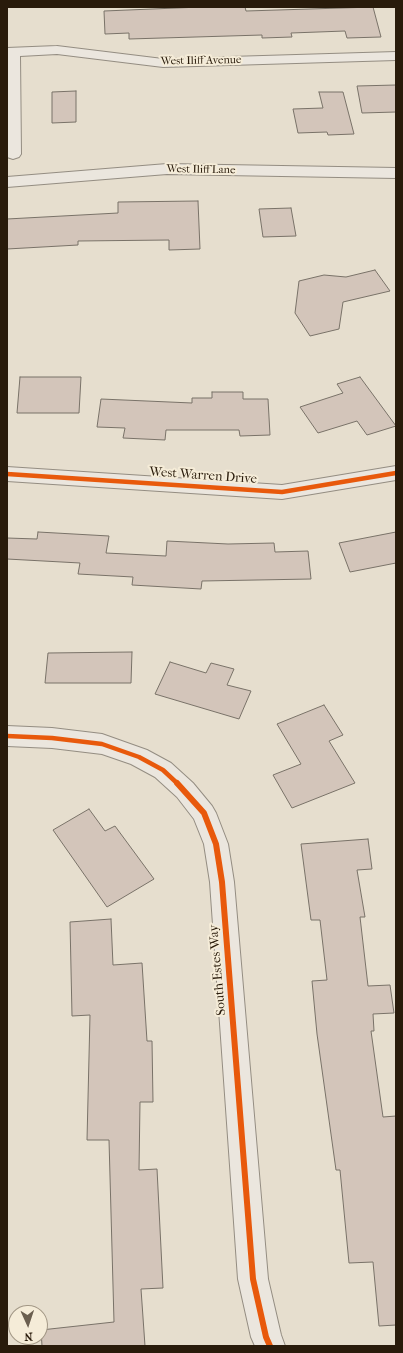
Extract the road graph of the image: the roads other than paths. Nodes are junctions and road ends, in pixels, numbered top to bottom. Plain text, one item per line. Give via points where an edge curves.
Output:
1 (10, 51) edge
2 (396, 56) edge
3 (13, 154) dead end
4 (396, 173) edge
5 (7, 182) edge
6 (396, 473) edge
7 (7, 474) edge
8 (7, 736) edge
9 (270, 1346) edge

1 - 2 street, West Iliff Avenue via 57,50 163,63
1 - 3 street
4 - 5 street, West Iliff Lane via 168,169
6 - 7 street, West Warren Drive via 282,492
8 - 9 street, South Estes Way via 102,744 139,757 164,770 204,813 216,844 222,882 253,1279

